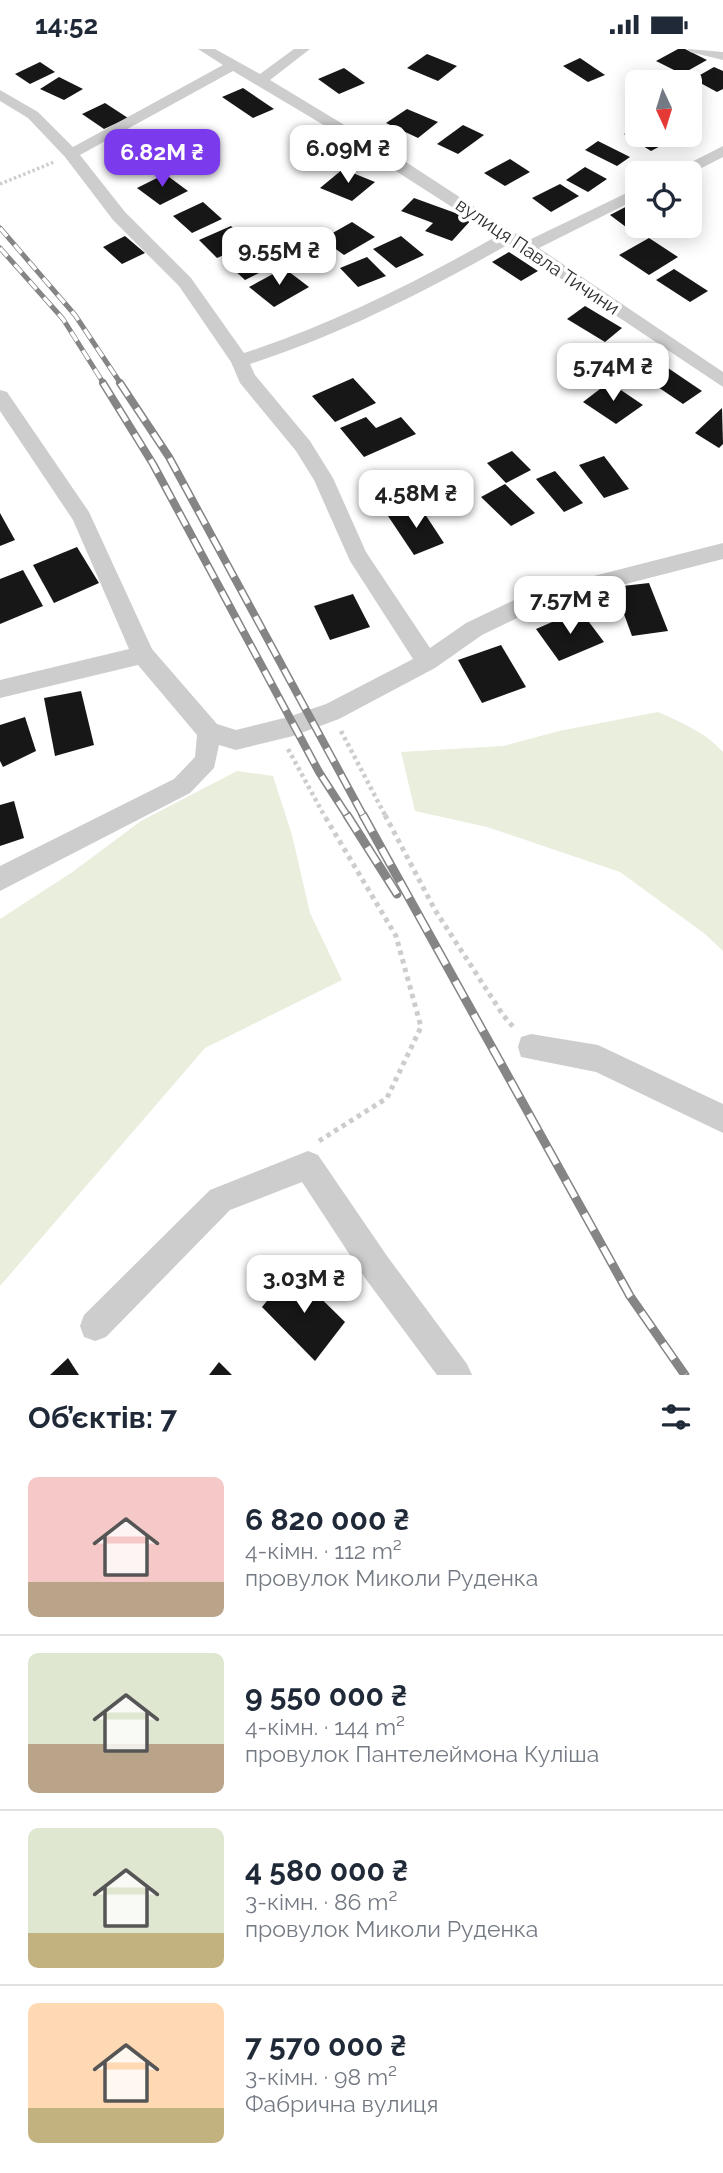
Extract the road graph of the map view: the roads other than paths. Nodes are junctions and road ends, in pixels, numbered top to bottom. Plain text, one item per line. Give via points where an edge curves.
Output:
1 (205, 49) edge
2 (303, 49) edge
3 (695, 49) edge
4 (723, 56) edge
5 (234, 65) junction
6 (261, 80) junction
7 (0, 94) edge
8 (723, 151) edge
9 (71, 154) junction
10 (702, 161) edge
11 (625, 199) edge
12 (510, 236) junction
13 (528, 247) junction
14 (240, 361) junction
15 (723, 381) edge
16 (0, 397) edge
17 (723, 551) edge
18 (143, 655) junction
19 (426, 662) junction
20 (0, 689) edge
21 (209, 732) junction
22 (0, 879) edge
23 (531, 1048) road end
24 (723, 1119) edge
25 (95, 1326) dead end
26 (456, 1375) edge

1 - 5 street, вулиця Павла Тичини
2 - 6 street
3 - 4 street
5 - 6 street, вулиця Павла Тичини
5 - 9 street
6 - 12 street, вулиця Павла Тичини
7 - 9 street via 33,115
8 - 10 street
9 - 14 street via 119,216 185,282
11 - 13 street
12 - 13 street, вулиця Павла Тичини
12 - 14 street via 353,320
13 - 15 street, вулиця Павла Тичини
14 - 19 street via 247,378 323,478 357,555
16 - 18 street via 82,517
17 - 19 street via 539,598 474,629
18 - 20 street
18 - 21 street
19 - 21 street via 331,712 277,730 236,740
21 - 22 street via 206,761 182,786
23 - 24 street via 598,1059
25 - 26 street via 219,1201 308,1165

